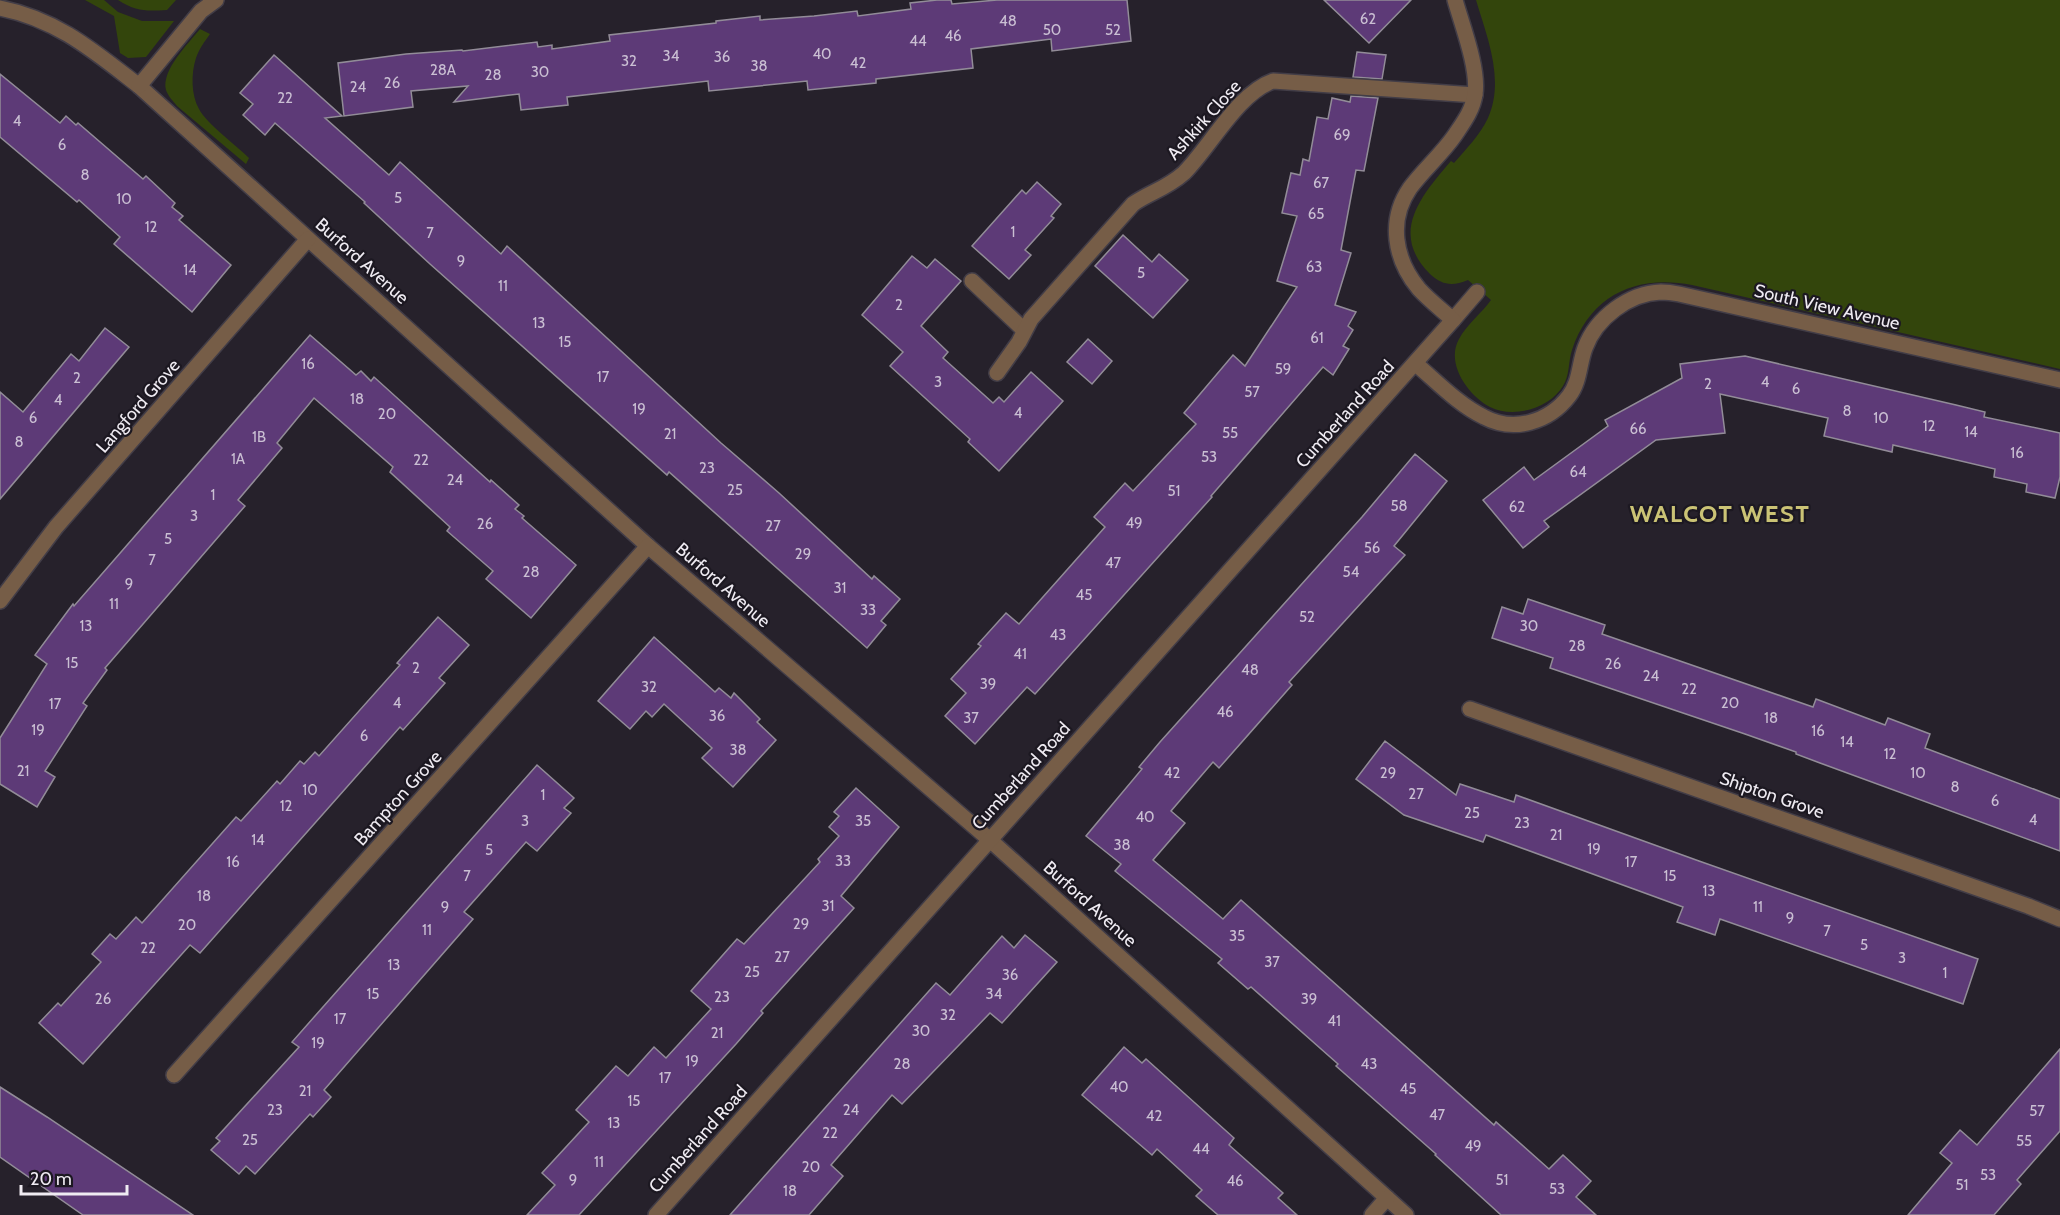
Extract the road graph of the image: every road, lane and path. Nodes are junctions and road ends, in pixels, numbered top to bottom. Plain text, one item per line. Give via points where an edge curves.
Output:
1 (216, 0) edge
2 (1455, 0) edge
3 (1, 8) edge
4 (140, 87) junction
5 (1475, 95) junction
6 (308, 239) junction
7 (972, 281) dead end
8 (1477, 292) dead end
9 (1453, 321) junction
10 (1595, 329) joint
11 (1024, 330) junction
12 (1416, 364) junction
13 (997, 373) dead end
14 (2060, 380) edge
15 (648, 546) junction
16 (0, 601) edge
17 (1470, 709) dead end
18 (990, 840) junction
19 (2060, 919) edge
20 (174, 1075) dead end
21 (1387, 1198) junction
22 (656, 1215) edge
23 (1372, 1215) edge
24 (1406, 1215) edge

1 - 4 street via 201,11
2 - 5 street via 1470,54
3 - 4 street, Burford Avenue via 61,29
4 - 6 street, Burford Avenue
5 - 9 street via 1466,119 1450,143 1399,205 1396,220 1396,238 1409,272 1418,287
5 - 11 street, Ashkirk Close via 1273,81 1263,85 1184,172 1159,192 1133,204 1044,302
6 - 15 street, Burford Avenue
6 - 16 street, Langford Grove via 56,527
7 - 11 street
8 - 9 street, Cumberland Road
9 - 12 street, Cumberland Road
10 - 12 street, Cumberland Road via 1569,395 1551,412 1526,425 1503,424 1484,417
10 - 14 street, South View Avenue via 1625,302 1662,292
11 - 13 street, Ashkirk Close
12 - 18 street, Cumberland Road
15 - 18 street, Burford Avenue
15 - 20 street, Bampton Grove
17 - 19 street, Shipton Grove
18 - 21 street, Burford Avenue
18 - 22 street, Cumberland Road
21 - 23 street
21 - 24 street, Burford Avenue

